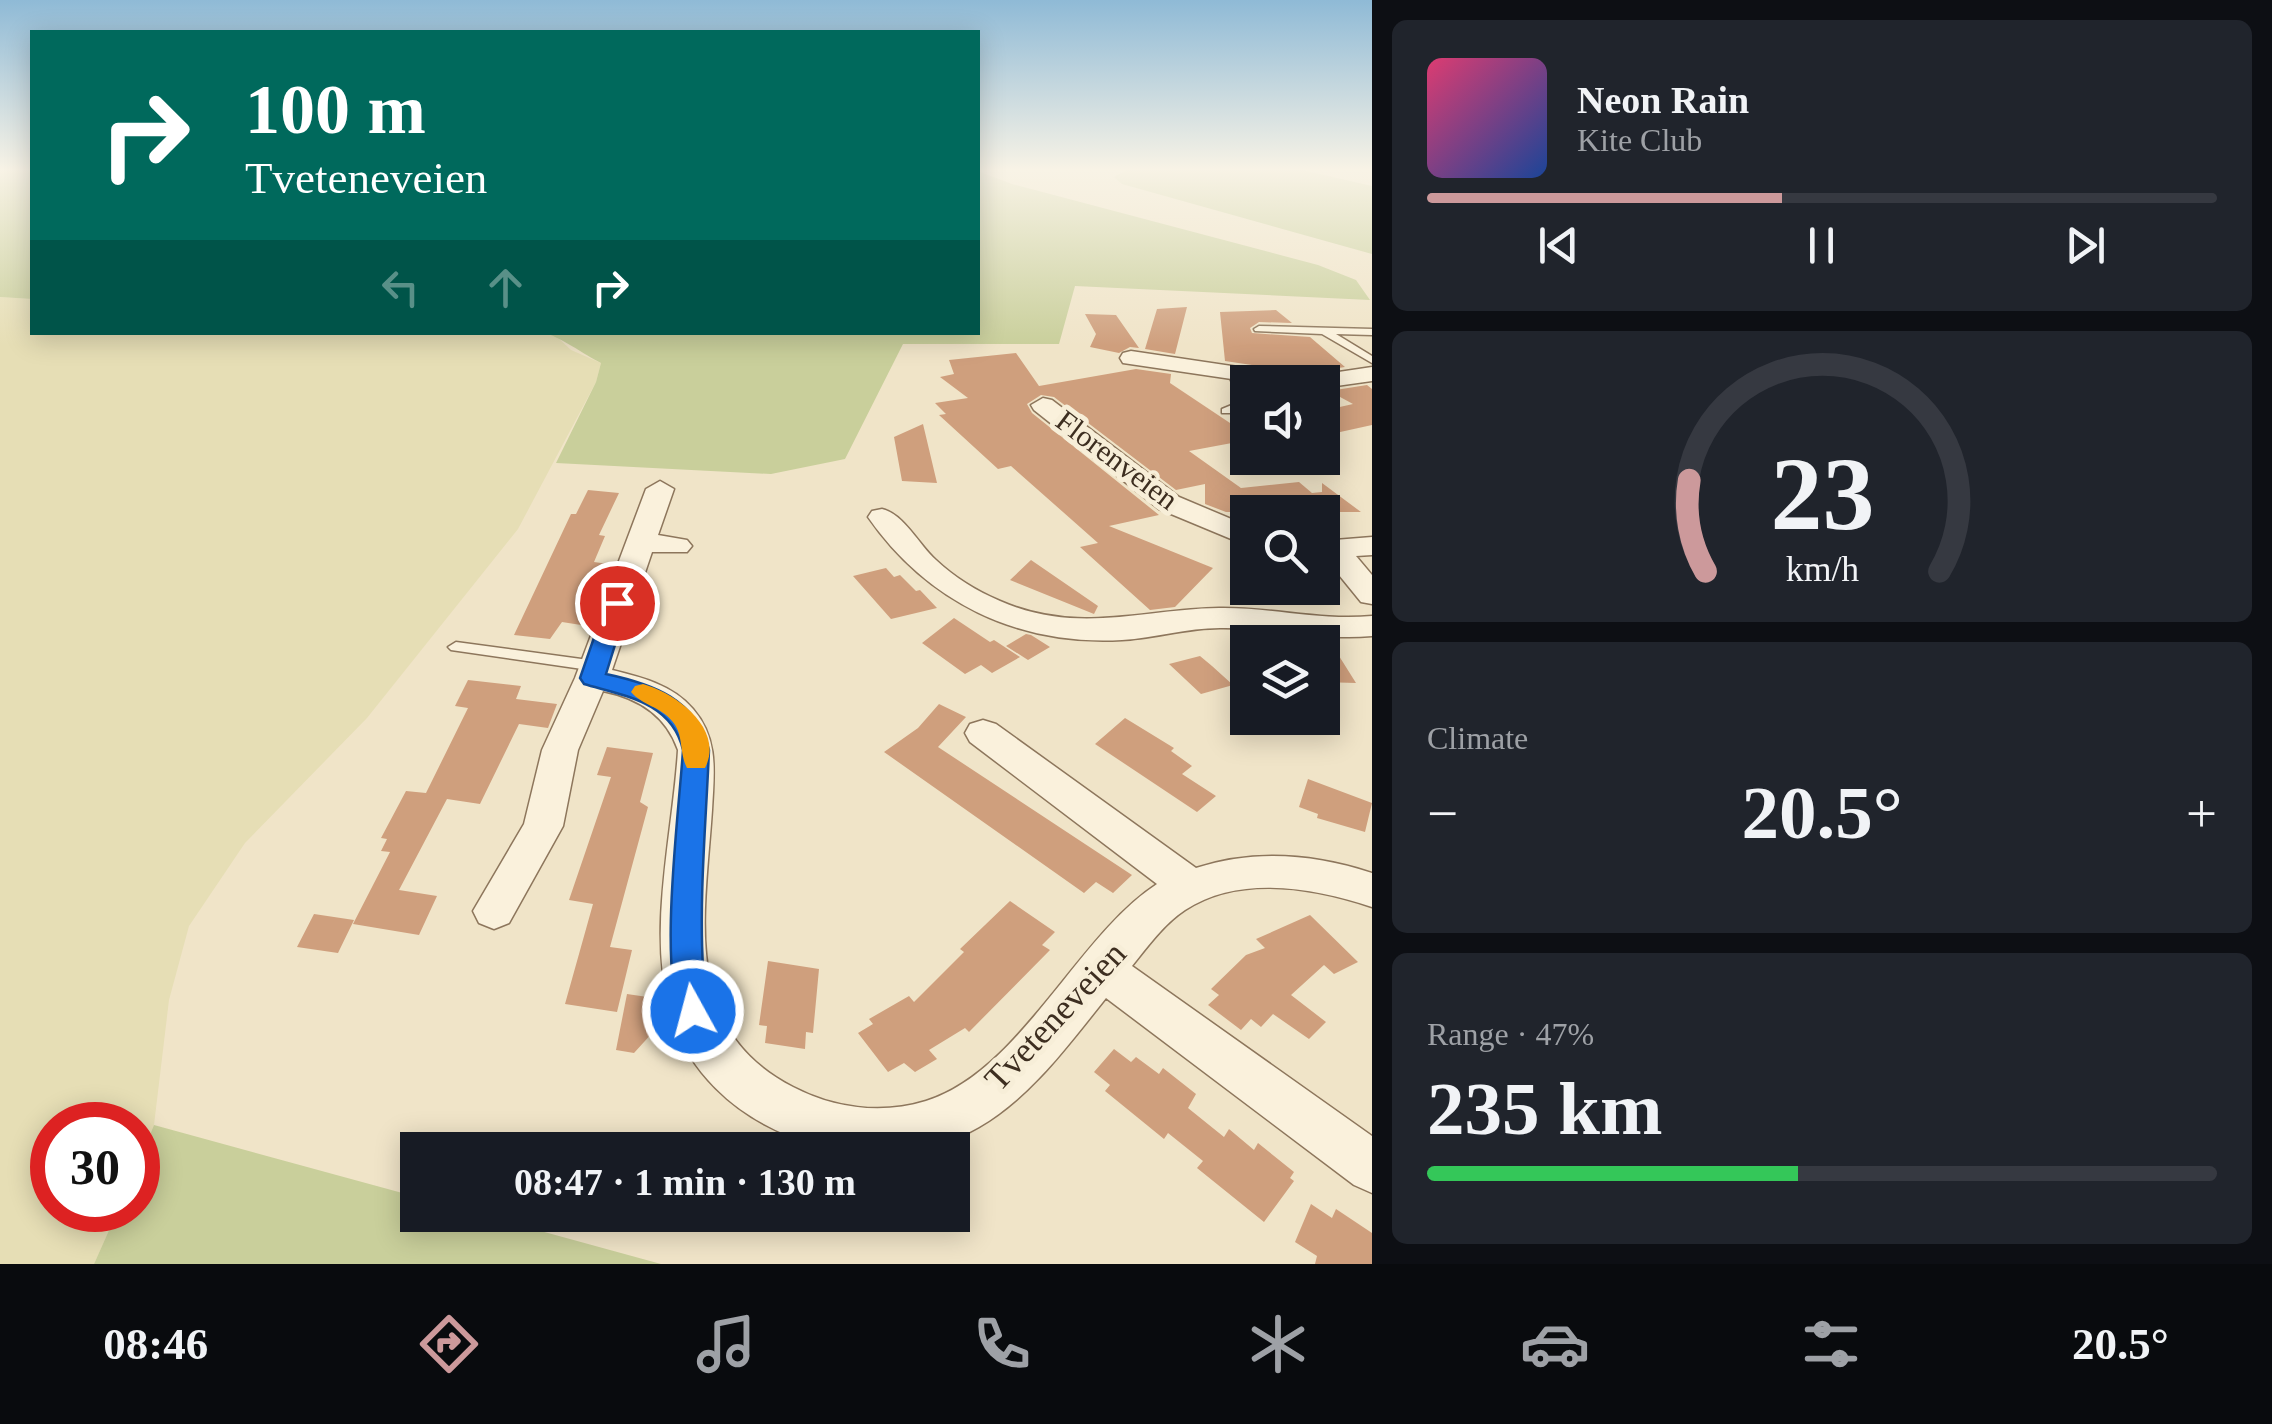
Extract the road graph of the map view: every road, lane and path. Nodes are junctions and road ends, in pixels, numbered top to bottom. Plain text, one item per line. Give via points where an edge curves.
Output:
1 (1259, 329) dead end
2 (1322, 329) junction
3 (1372, 332) edge
4 (1131, 358) dead end
5 (1372, 360) edge
6 (1230, 373) edge
7 (1372, 374) edge
8 (1340, 378) edge
9 (1230, 409) edge
10 (1226, 411) dead end
11 (1044, 413) dead end
12 (660, 489) dead end
13 (1230, 528) edge
14 (641, 542) junction
15 (677, 546) dead end
16 (1372, 546) edge
17 (869, 547) dead end
18 (1340, 549) edge
19 (1340, 562) edge
20 (1372, 594) edge
21 (1372, 626) edge
22 (456, 647) dead end
23 (594, 672) junction
24 (983, 733) dead end
25 (1192, 887) junction
26 (1372, 890) edge
27 (494, 911) dead end
28 (1102, 969) junction
29 (1372, 1167) edge

1 - 2 lane
2 - 3 lane
2 - 5 lane
4 - 6 street via 1190,358
7 - 8 street
9 - 10 lane
11 - 13 street, Florenveien via 1169,503
12 - 14 street
14 - 15 street
14 - 23 street
16 - 18 street
17 - 21 street via 892,528 951,588 1052,628 1120,630 1220,618
19 - 20 street
22 - 23 lane
23 - 27 street via 560,750 543,826
23 - 28 street, Tveteneveien via 671,705 692,731 687,972 693,1011 732,1072 769,1103 852,1132 893,1136 920,1129 996,1086
24 - 25 street
25 - 26 street, Tveteneveien via 1277,871
25 - 28 street, Tveteneveien via 1156,908
28 - 29 street

